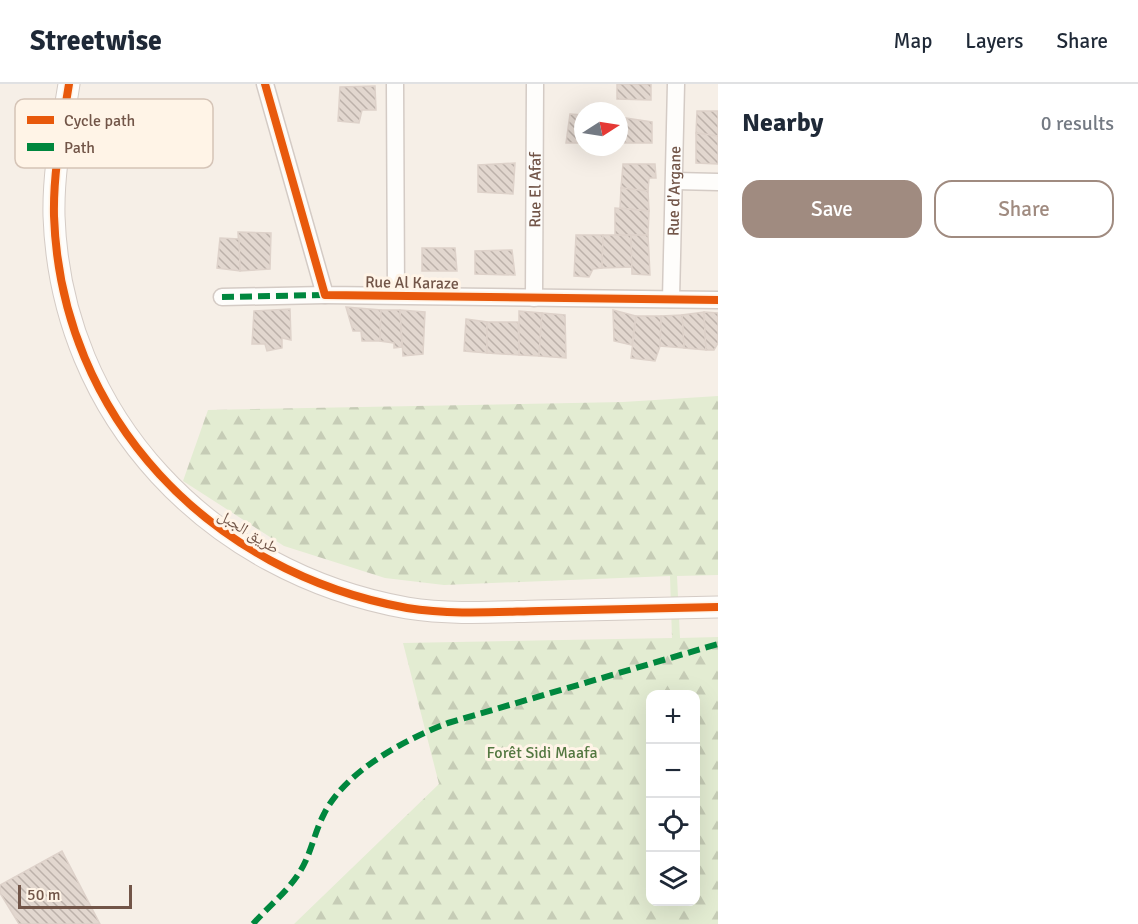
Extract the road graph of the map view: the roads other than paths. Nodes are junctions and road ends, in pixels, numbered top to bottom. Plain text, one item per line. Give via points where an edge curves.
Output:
1 (69, 84) edge
2 (266, 84) edge
3 (395, 84) edge
4 (535, 84) edge
5 (676, 84) edge
6 (66, 99) edge
7 (55, 168) edge
8 (675, 181) junction
9 (718, 182) edge
10 (325, 295) junction
11 (396, 296) junction
12 (222, 297) dead end
13 (534, 297) junction
14 (671, 299) junction
15 (718, 300) edge
16 (718, 607) edge

1 - 6 street, طريق الجبل
2 - 10 street
3 - 11 street
4 - 13 street, Rue El Afaf
5 - 8 street, Rue d'Argane
7 - 16 street, طريق الجبل via 54,216 60,269 73,324 94,378 123,429 159,476 216,528 260,556 308,579 358,597 410,608 483,613
8 - 9 street
8 - 14 street, Rue d'Argane
10 - 11 street, Rue Al Karaze
10 - 12 street, Rue Al Karaze
11 - 13 street, Rue Al Karaze
13 - 14 street, Rue Al Karaze
14 - 15 street, Rue Al Karaze

